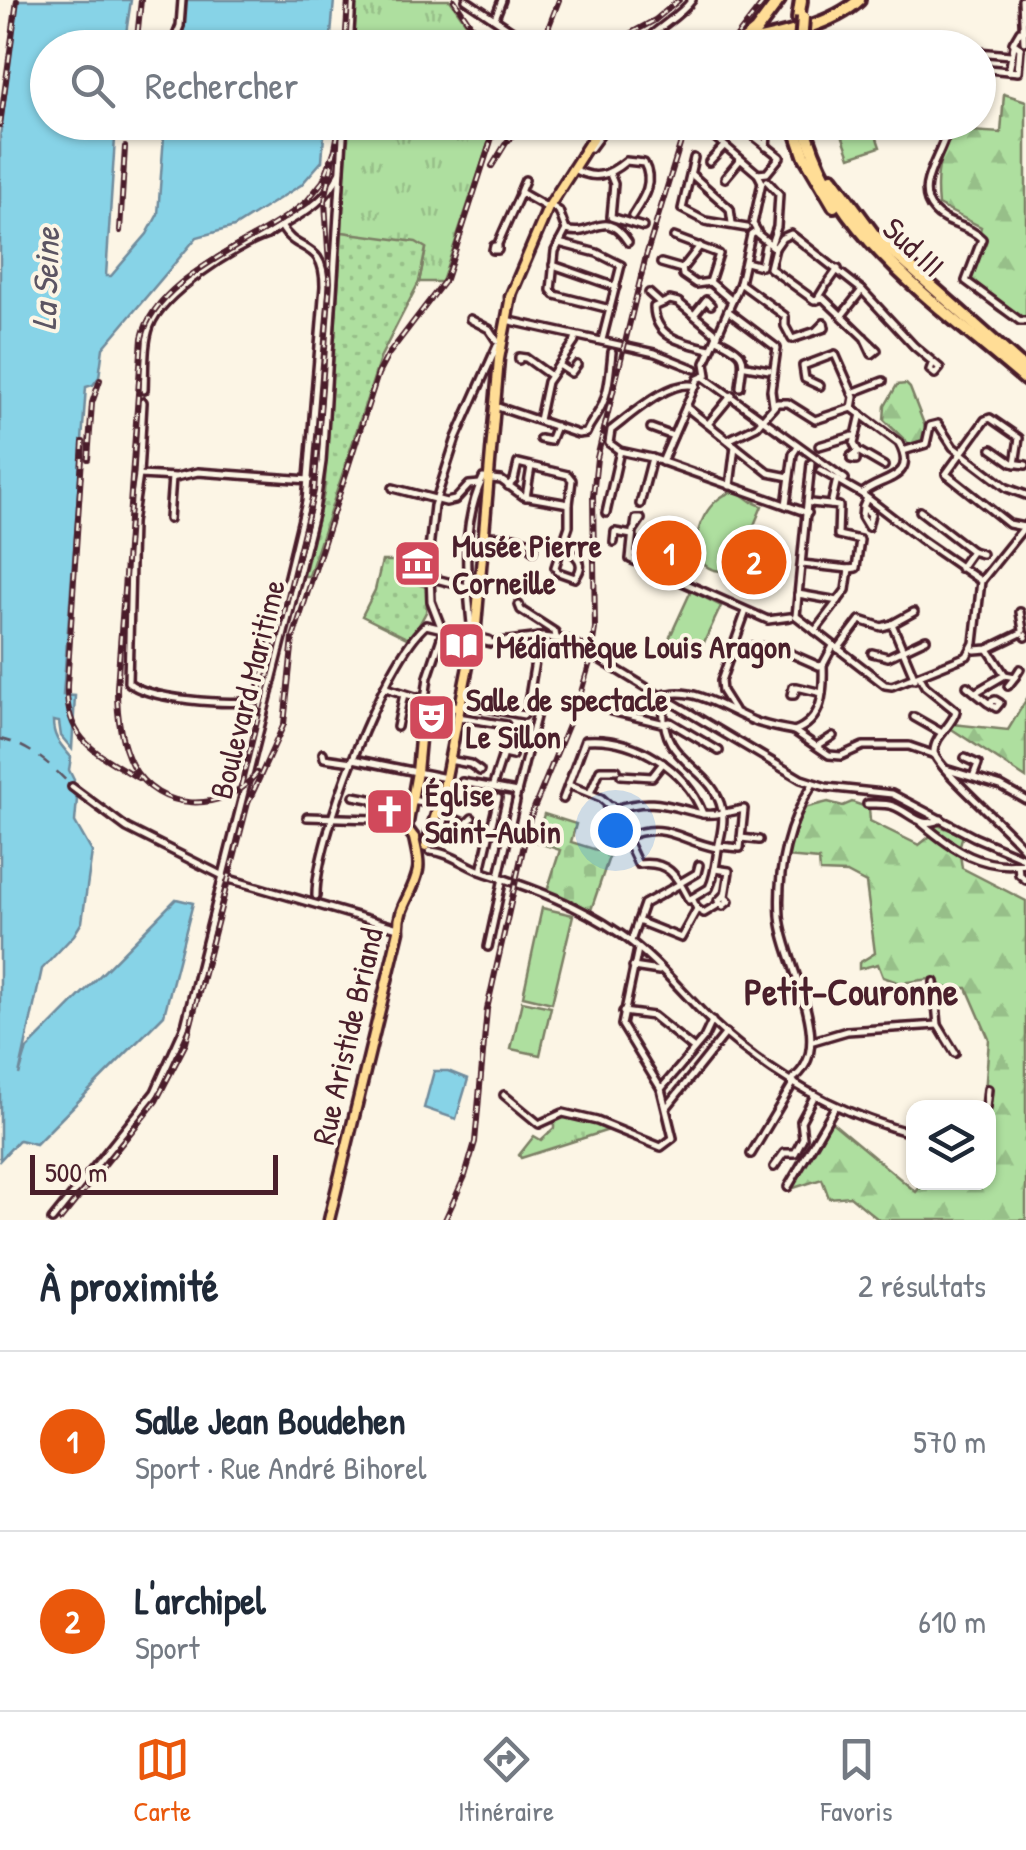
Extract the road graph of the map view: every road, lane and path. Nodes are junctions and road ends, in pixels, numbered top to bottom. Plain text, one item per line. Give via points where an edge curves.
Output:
1 (182, 0) edge
2 (352, 0) edge
3 (466, 0) edge
4 (502, 0) edge
5 (692, 0) edge
6 (778, 0) edge
7 (803, 0) edge
8 (862, 0) edge
9 (1022, 0) edge
10 (495, 18) junction
11 (178, 30) edge
12 (350, 30) edge
13 (512, 30) edge
14 (661, 30) edge
15 (757, 30) edge
16 (788, 30) edge
17 (799, 30) edge
18 (808, 30) edge
19 (1020, 42) edge
20 (996, 54) edge
21 (1010, 55) junction
22 (996, 70) edge
23 (1009, 71) junction
24 (343, 140) edge
25 (593, 140) edge
26 (717, 140) edge
27 (757, 140) edge
28 (767, 140) edge
29 (799, 140) edge
30 (812, 140) edge
31 (815, 140) edge
32 (947, 140) edge
33 (724, 146) junction
34 (766, 148) junction
35 (694, 158) dead end
36 (740, 160) junction
37 (709, 162) dead end
38 (572, 168) junction
39 (341, 170) junction
40 (610, 173) junction
41 (690, 173) junction
42 (724, 178) dead end
43 (765, 179) junction
44 (525, 180) dead end
45 (521, 192) junction
46 (328, 195) junction
47 (339, 201) junction
48 (320, 202) junction
49 (549, 206) junction
50 (632, 216) dead end
51 (732, 223) junction
52 (281, 226) junction
53 (750, 226) junction
54 (642, 228) dead end
55 (566, 230) junction
56 (754, 234) junction
57 (674, 237) dead end
58 (628, 242) dead end
59 (559, 243) junction
60 (497, 246) dead end
61 (700, 246) junction
62 (771, 246) junction
63 (746, 262) junction
64 (661, 263) dead end
65 (553, 265) junction
66 (894, 265) junction
67 (682, 269) junction
68 (838, 270) junction
69 (710, 282) junction
70 (740, 283) junction
71 (616, 286) junction
72 (862, 290) junction
73 (649, 292) dead end
74 (816, 300) junction
75 (732, 301) junction
76 (660, 303) junction
77 (711, 304) dead end
78 (610, 310) junction
79 (728, 311) junction
80 (843, 314) junction
81 (694, 315) junction
82 (470, 319) dead end
83 (1026, 321) edge
84 (657, 323) junction
85 (503, 327) junction
86 (817, 330) dead end
87 (647, 331) dead end
88 (576, 336) junction
89 (717, 337) junction
90 (864, 337) dead end
91 (602, 340) junction
92 (712, 349) junction
93 (612, 352) dead end
94 (519, 360) dead end
95 (495, 362) junction
96 (933, 362) dead end
97 (558, 365) junction
98 (577, 365) dead end
99 (746, 366) junction
100 (769, 370) dead end
101 (1026, 370) edge
102 (700, 374) junction
103 (551, 376) junction
104 (882, 380) dead end
105 (1026, 380) edge
106 (820, 386) dead end
107 (740, 387) dead end
108 (144, 390) dead end
109 (852, 393) junction
110 (732, 395) junction
111 (142, 402) dead end
112 (773, 405) junction
113 (495, 406) junction
114 (686, 407) junction
115 (852, 408) junction
116 (861, 414) junction
117 (763, 419) junction
118 (540, 420) junction
119 (708, 424) junction
120 (556, 426) junction
121 (651, 428) dead end
122 (673, 436) junction
123 (853, 436) junction
124 (1022, 438) edge
125 (540, 439) dead end
126 (728, 440) junction
127 (734, 446) junction
128 (798, 446) junction
129 (818, 446) dead end
130 (992, 449) dead end
131 (620, 451) junction
132 (903, 451) junction
133 (960, 452) junction
134 (652, 458) junction
135 (662, 462) junction
136 (1015, 464) junction
137 (1026, 464) edge
138 (530, 466) junction
139 (816, 466) junction
140 (884, 466) dead end
141 (139, 475) junction
142 (172, 477) junction
143 (490, 477) junction
144 (789, 477) junction
145 (838, 478) junction
146 (309, 480) junction
147 (480, 484) junction
148 (508, 486) junction
149 (730, 486) junction
150 (393, 488) dead end
151 (526, 496) junction
152 (865, 496) junction
153 (1026, 496) edge
154 (435, 500) junction
155 (810, 503) junction
156 (569, 504) junction
157 (640, 504) dead end
158 (786, 505) junction
159 (831, 505) junction
160 (863, 507) dead end
161 (920, 511) dead end
162 (606, 512) dead end
163 (808, 513) junction
164 (169, 520) dead end
165 (635, 526) dead end
166 (1025, 526) edge
167 (632, 535) junction
168 (485, 536) junction
169 (614, 542) dead end
170 (562, 548) junction
171 (533, 550) dead end
172 (972, 551) junction
173 (982, 554) dead end
174 (801, 564) junction
175 (960, 568) junction
176 (849, 570) junction
177 (432, 578) junction
178 (979, 582) junction
179 (467, 587) junction
180 (798, 594) junction
181 (838, 601) junction
182 (520, 605) dead end
183 (746, 611) junction
184 (914, 612) dead end
185 (1020, 612) dead end
186 (794, 614) junction
187 (892, 624) junction
188 (442, 631) junction
189 (815, 631) junction
190 (475, 632) junction
191 (1024, 634) edge
192 (539, 637) junction
193 (556, 637) junction
194 (926, 639) dead end
195 (493, 642) junction
196 (835, 647) junction
197 (973, 649) junction
198 (988, 649) junction
199 (903, 651) junction
200 (872, 652) dead end
201 (751, 656) dead end
202 (823, 665) junction
203 (1020, 669) dead end
204 (1005, 675) junction
205 (1015, 677) junction
206 (918, 678) junction
207 (967, 686) dead end
208 (1008, 686) dead end
209 (797, 687) dead end
210 (386, 688) junction
211 (976, 692) junction
212 (822, 693) junction
213 (404, 694) junction
214 (665, 698) junction
215 (425, 700) junction
216 (988, 703) dead end
217 (459, 707) junction
218 (612, 710) dead end
219 (734, 710) junction
220 (524, 715) dead end
221 (914, 717) dead end
222 (665, 724) junction
223 (397, 726) dead end
224 (506, 726) dead end
225 (794, 731) junction
226 (942, 733) junction
227 (832, 736) dead end
228 (817, 746) junction
229 (719, 751) dead end
230 (324, 753) dead end
231 (935, 755) junction
232 (512, 756) dead end
233 (966, 758) dead end
234 (449, 760) junction
235 (353, 761) junction
236 (663, 763) junction
237 (943, 768) junction
238 (480, 771) dead end
239 (417, 772) junction
240 (972, 777) junction
241 (446, 778) junction
242 (462, 782) dead end
243 (568, 783) junction
244 (813, 784) junction
245 (72, 787) dead end
246 (498, 792) junction
247 (590, 793) junction
248 (354, 796) dead end
249 (516, 797) junction
250 (563, 799) dead end
251 (412, 800) junction
252 (1026, 800) edge
253 (867, 804) dead end
254 (613, 809) junction
255 (441, 810) junction
256 (722, 812) junction
257 (702, 814) junction
258 (307, 817) dead end
259 (331, 817) junction
260 (374, 819) junction
261 (940, 819) junction
262 (922, 822) junction
263 (407, 828) junction
264 (442, 833) dead end
265 (463, 836) dead end
266 (625, 837) junction
267 (742, 838) junction
268 (759, 840) dead end
269 (719, 847) junction
270 (421, 851) junction
271 (1024, 858) edge
272 (699, 865) dead end
273 (715, 869) junction
274 (481, 872) junction
275 (223, 876) junction
276 (501, 878) junction
277 (1026, 880) edge
278 (680, 883) junction
279 (316, 896) dead end
280 (692, 898) junction
281 (697, 909) junction
282 (638, 921) junction
283 (398, 928) junction
284 (630, 942) junction
285 (488, 947) dead end
286 (638, 949) junction
287 (632, 967) junction
288 (660, 970) junction
289 (934, 982) dead end
290 (623, 1012) junction
291 (712, 1021) junction
292 (938, 1025) junction
293 (726, 1033) junction
294 (813, 1041) junction
295 (694, 1049) junction
296 (955, 1053) dead end
297 (795, 1083) junction
298 (988, 1088) dead end
299 (662, 1089) junction
300 (504, 1095) dead end
301 (815, 1096) junction
302 (987, 1100) edge
303 (668, 1107) junction
304 (835, 1107) junction
305 (906, 1132) edge
306 (751, 1154) dead end
307 (774, 1167) dead end
308 (788, 1186) dead end
309 (52, 1220) edge
310 (329, 1220) edge

1 - 11 street
2 - 12 street
3 - 10 street
4 - 10 street
5 - 14 street
6 - 15 highway
7 - 17 highway, bridge
8 - 16 highway
8 - 18 highway via 842,17
9 - 19 street
10 - 13 street
19 - 21 street
19 - 23 street via 1018,72
20 - 21 street
21 - 23 street
22 - 23 street
24 - 39 street, Boulevard Maritime
25 - 38 main road, Rue Aristide Briand
26 - 33 street
27 - 34 street
28 - 34 street
29 - 66 highway via 828,198
30 - 66 highway, Sud III via 837,199
31 - 101 highway, Sud III via 833,180 874,235
32 - 83 street via 928,176 928,201 940,216 982,239 966,280
33 - 36 street
33 - 37 street
34 - 43 street via 780,158
35 - 41 street
36 - 42 street
36 - 43 street
38 - 40 street via 589,176
38 - 49 main road, Rue Aristide Briand
39 - 46 street
39 - 47 street, Boulevard Maritime
40 - 50 street via 631,159 647,167 645,198
40 - 54 street via 612,217
41 - 51 street via 730,208
41 - 51 street via 682,209 726,227
43 - 53 street
43 - 62 street via 779,194
44 - 45 street
45 - 49 street
45 - 60 street
46 - 47 street
46 - 48 street
47 - 48 street
47 - 275 street, Boulevard Maritime via 315,510
48 - 52 street
49 - 55 street via 559,211
49 - 85 main road, Rue Aristide Briand via 525,255
51 - 53 street
52 - 108 street via 158,309 148,331
52 - 146 street via 291,241 316,255 324,276
53 - 56 street
55 - 58 street via 576,234 606,224
55 - 59 street
56 - 62 street
56 - 63 street
57 - 61 street
59 - 65 street
59 - 71 street via 619,262
61 - 67 street
61 - 69 street via 719,254
62 - 63 street via 763,268
62 - 68 street via 792,234
62 - 74 street via 770,268
63 - 70 street
64 - 67 street
65 - 71 street
65 - 78 street via 552,292
66 - 105 highway, Sud III
67 - 69 street via 696,284
68 - 72 street
68 - 74 street
69 - 75 street
70 - 75 street
70 - 86 street via 785,316 792,339
71 - 78 street
72 - 80 street
72 - 96 street
73 - 76 street
74 - 80 street
75 - 79 street
76 - 81 street via 678,302
76 - 84 street via 653,310
77 - 81 street via 706,300
78 - 91 street
79 - 89 street
79 - 112 street via 776,348
80 - 90 street
81 - 89 street
82 - 85 street
84 - 87 street
84 - 92 street via 672,340
85 - 88 street
85 - 95 main road, Rue Aristide Briand
88 - 91 street
88 - 97 street
89 - 92 street
89 - 99 street
91 - 102 street via 655,353
92 - 102 street
93 - 120 street via 608,384 586,433
94 - 103 street
95 - 113 main road, Rue Aristide Briand
95 - 154 street via 456,438
97 - 98 street via 571,373
97 - 103 street
99 - 100 street
99 - 107 street
102 - 110 street
102 - 114 street
102 - 131 street via 611,430 609,443
103 - 118 street
104 - 109 street
106 - 109 street via 805,379 803,366 834,354
109 - 115 street
110 - 117 street
110 - 119 street
111 - 141 street
112 - 115 street via 788,403 815,420
112 - 117 street
113 - 118 street
113 - 143 main road, Rue Aristide Briand
114 - 119 street
114 - 122 street
115 - 116 street
116 - 123 street
116 - 132 street
117 - 126 street
117 - 128 street
118 - 120 street
119 - 126 street
120 - 125 street via 550,441
121 - 122 street
122 - 135 street
123 - 129 street
123 - 140 street via 857,453
124 - 133 street via 994,418 985,420
124 - 136 street
126 - 127 street
127 - 144 street via 772,474
127 - 149 street
128 - 139 street
128 - 144 street
130 - 136 street
131 - 134 street
131 - 162 street
132 - 133 street via 926,444 936,424
132 - 152 street via 894,478 867,488
133 - 153 street
133 - 166 street via 947,477 1009,524
134 - 135 street
134 - 157 street
135 - 149 street
136 - 137 street
138 - 148 street via 516,464
138 - 151 street
138 - 156 street via 570,476
139 - 145 street
139 - 152 street via 836,472
139 - 155 street
141 - 142 street
141 - 146 street via 128,682 165,696 248,702 257,699
142 - 146 street via 198,472
142 - 164 street
143 - 147 street
143 - 148 street
143 - 168 main road, Rue Aristide Briand
144 - 158 street
145 - 152 street
145 - 159 street
147 - 154 street via 467,486 451,502
147 - 179 street via 467,542
148 - 151 street
149 - 158 street
150 - 154 street
151 - 156 street
152 - 160 street
152 - 175 street
154 - 177 street
155 - 159 street
155 - 163 street
156 - 170 street
158 - 163 street
159 - 176 street via 841,509 838,536 860,540 856,568
161 - 172 street
163 - 174 street
165 - 167 street
166 - 178 street
167 - 169 street via 615,532
167 - 183 street via 630,559
168 - 171 street via 525,540 534,543
168 - 190 main road, Rue Aristide Briand
170 - 170 street via 556,570 575,578 580,559
172 - 173 street
172 - 175 street
174 - 176 street
174 - 180 street
175 - 178 street
176 - 181 street
177 - 179 street
177 - 188 street
178 - 197 street
179 - 190 street
180 - 181 street
180 - 186 street
181 - 189 street
182 - 193 street
183 - 186 street via 773,621
183 - 219 street via 721,681
184 - 187 street
185 - 191 street
186 - 189 street
187 - 196 street via 860,620
187 - 199 street
188 - 190 street
188 - 210 street via 422,628
188 - 215 street
189 - 196 street
190 - 195 street
190 - 195 street
190 - 217 main road, Rue Aristide Briand
191 - 198 street
192 - 193 street
192 - 195 street
192 - 249 street via 528,703 537,713
193 - 214 street
194 - 199 street
196 - 202 street
196 - 206 street via 885,685
197 - 198 street
197 - 206 street
198 - 204 street
199 - 200 street via 885,658
199 - 206 street
201 - 202 street via 752,646 772,647
202 - 212 street
203 - 205 street
204 - 205 street
204 - 211 street
205 - 208 street
206 - 226 street via 956,710
207 - 211 street
209 - 212 street
210 - 213 street
210 - 235 street
211 - 216 street
212 - 225 street via 812,721
213 - 215 street
213 - 223 street
214 - 219 street via 677,692
214 - 222 street
214 - 244 street
215 - 217 main road
215 - 239 main road
217 - 220 street
217 - 224 street
217 - 234 main road, Rue Aristide Briand
218 - 222 street
219 - 225 street
221 - 226 street
222 - 229 street
222 - 256 street via 673,750 710,786
225 - 228 street
226 - 231 street
227 - 228 street
228 - 231 street via 840,756 864,746 909,746
230 - 235 street
231 - 237 street
232 - 246 street via 503,754
233 - 240 street via 978,764
234 - 238 street
234 - 241 main road, Rue Aristide Briand
235 - 239 street
235 - 259 street
236 - 243 street via 648,751 589,739
236 - 247 street via 652,778 600,770
236 - 257 street
237 - 240 street
237 - 271 street via 990,811
239 - 241 street
239 - 251 main road
240 - 252 street
241 - 255 main road, Rue Aristide Briand
242 - 246 street
243 - 247 street
243 - 250 street
244 - 261 street via 892,794
244 - 294 street via 788,840 780,895 784,938
245 - 275 street via 128,828
246 - 249 street
246 - 274 street
247 - 254 street
248 - 260 street via 378,805
249 - 276 street
251 - 255 street
251 - 263 main road
253 - 262 street via 890,804
254 - 257 street via 654,802
254 - 266 street
255 - 264 street
255 - 265 street via 469,821
255 - 270 main road, Rue Aristide Briand
256 - 257 street
256 - 267 street via 744,809
256 - 269 street
258 - 259 street
259 - 260 street
259 - 279 street
260 - 263 street
261 - 262 street
261 - 271 street
262 - 271 street via 990,866
263 - 270 main road
266 - 269 street via 663,830
266 - 278 street via 638,864 669,868
267 - 268 street
267 - 269 street via 740,848
269 - 273 street
270 - 274 street via 442,852
270 - 283 main road, Rue Aristide Briand
271 - 277 street via 1019,874
272 - 278 street
273 - 280 street via 709,888
273 - 281 street via 730,871 728,904 704,913
274 - 276 street
275 - 283 street
275 - 309 street, Boulevard Maritime via 185,1026 166,1070
276 - 284 street via 558,899
276 - 285 street
278 - 280 street
278 - 282 street via 648,900
280 - 281 street
281 - 282 street via 680,938
282 - 284 street
283 - 310 main road, Rue Aristide Briand
284 - 286 street
286 - 287 street
286 - 288 street
287 - 288 street
287 - 290 street
288 - 291 street
289 - 292 street
290 - 295 street via 654,1016
290 - 299 street via 625,1034
291 - 293 street
291 - 295 street
292 - 294 street via 847,1031
292 - 296 street
293 - 297 street
293 - 303 street
294 - 297 street
295 - 299 street
297 - 301 street
297 - 306 street
298 - 302 street
299 - 303 street
300 - 303 street via 539,1124 563,1113 662,1146 673,1138
301 - 304 street
301 - 307 street via 801,1122 803,1138
304 - 305 street
304 - 308 street

